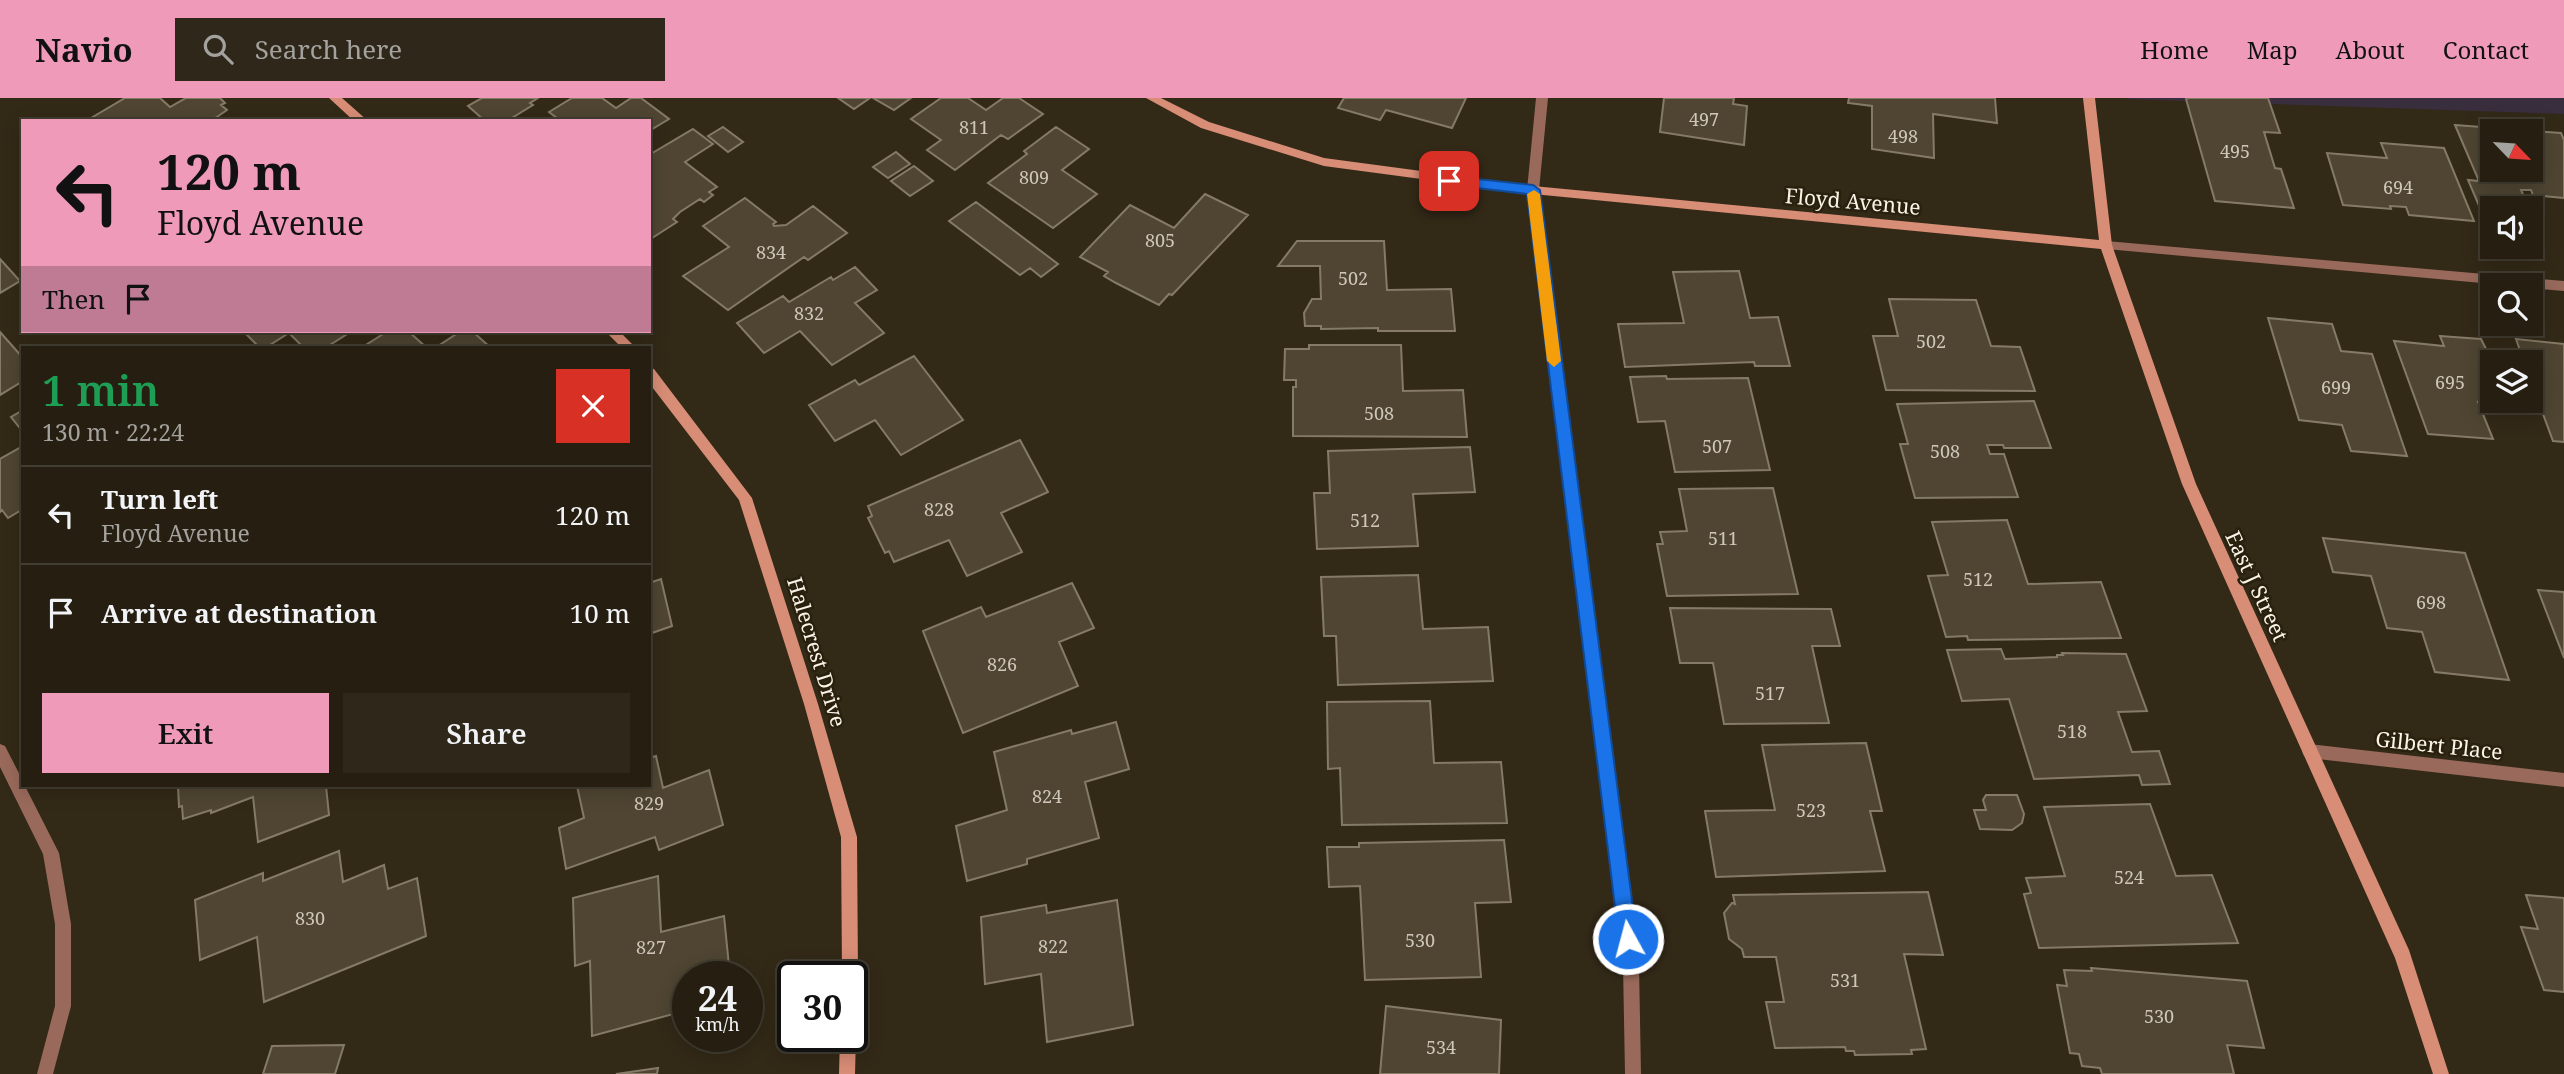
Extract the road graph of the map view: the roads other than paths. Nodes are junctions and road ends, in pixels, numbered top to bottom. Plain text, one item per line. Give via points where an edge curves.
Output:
1 (335, 98) edge
2 (1152, 98) edge
3 (1542, 98) edge
4 (2089, 98) edge
5 (360, 119) edge
6 (1533, 190) junction
7 (2106, 245) junction
8 (2564, 286) edge
9 (613, 333) edge
10 (629, 346) edge
11 (651, 376) edge
12 (0, 751) edge
13 (2309, 751) junction
14 (2564, 780) edge
15 (850, 961) edge
16 (848, 1052) edge
17 (45, 1074) edge
18 (847, 1074) edge
19 (1633, 1074) edge
20 (2441, 1074) edge

1 - 5 street
2 - 6 street, Floyd Avenue via 1205,125 1324,162
3 - 6 street
4 - 7 street, East J Street
6 - 7 street, Floyd Avenue
6 - 19 street via 1631,965
7 - 8 street, Floyd Avenue
7 - 13 street, East J Street via 2189,485
9 - 10 street
11 - 15 street, Halecrest Drive via 745,498 849,837
12 - 17 street via 51,853 63,924 63,1006
13 - 14 street, Gilbert Place
13 - 20 street, East J Street via 2403,956
16 - 18 street

